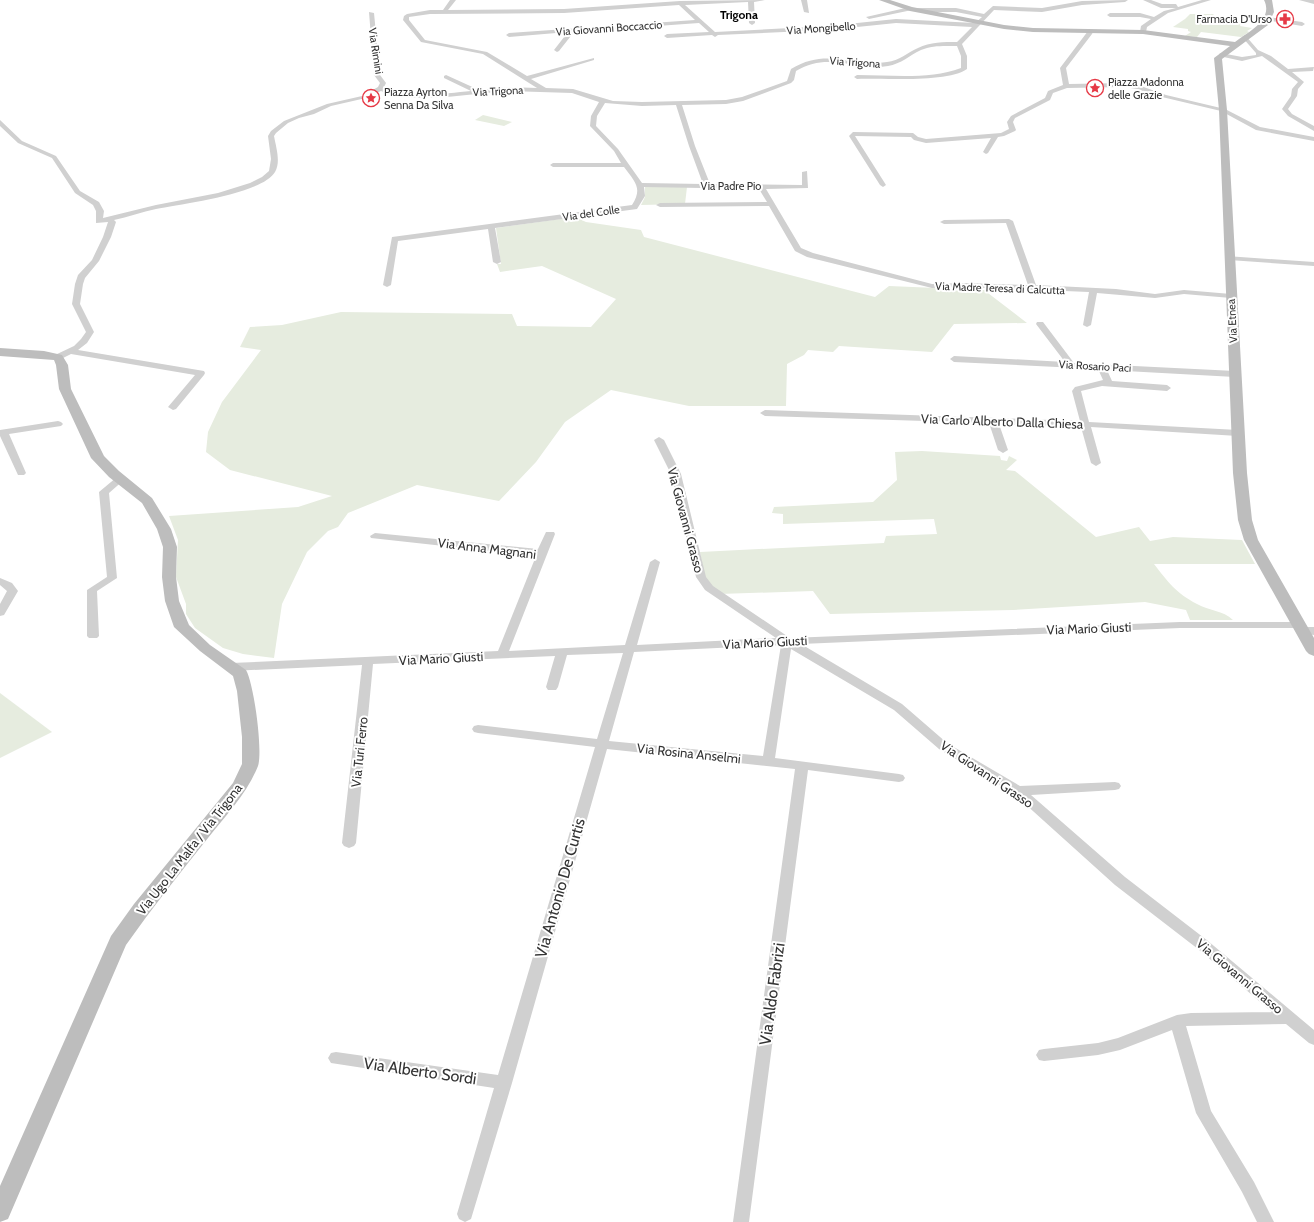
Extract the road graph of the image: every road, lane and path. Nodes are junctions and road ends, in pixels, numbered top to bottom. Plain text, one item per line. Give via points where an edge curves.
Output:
1 (453, 0) edge
2 (751, 0) edge
3 (762, 0) edge
4 (804, 0) edge
5 (883, 0) edge
6 (1125, 0) edge
7 (1146, 0) edge
8 (1208, 0) edge
9 (1268, 0) edge
10 (1302, 0) edge
11 (1314, 2) edge
12 (680, 3) junction
13 (588, 4) dead end
14 (1184, 7) junction
15 (593, 8) junction
16 (913, 10) junction
17 (444, 12) junction
18 (807, 12) dead end
19 (371, 13) dead end
20 (1110, 15) dead end
21 (985, 16) junction
22 (869, 17) dead end
23 (1155, 19) junction
24 (1268, 19) junction
25 (701, 21) junction
26 (752, 23) dead end
27 (977, 24) junction
28 (1302, 24) dead end
29 (572, 31) junction
30 (1090, 32) junction
31 (1143, 32) junction
32 (509, 35) dead end
33 (714, 35) junction
34 (667, 36) dead end
35 (1245, 37) junction
36 (958, 44) junction
37 (1235, 44) junction
38 (557, 50) dead end
39 (1261, 53) junction
40 (1221, 55) junction
41 (592, 59) dead end
42 (1313, 69) edge
43 (1288, 71) junction
44 (446, 77) dead end
45 (857, 77) dead end
46 (527, 78) junction
47 (1066, 86) junction
48 (381, 88) junction
49 (545, 90) junction
50 (479, 92) junction
51 (400, 96) junction
52 (603, 101) junction
53 (406, 102) dead end
54 (679, 104) junction
55 (1223, 110) junction
56 (0, 122) edge
57 (1314, 128) edge
58 (995, 136) junction
59 (1314, 139) edge
60 (986, 152) dead end
61 (554, 165) dead end
62 (626, 165) junction
63 (805, 172) dead end
64 (640, 185) junction
65 (883, 185) dead end
66 (707, 186) junction
67 (761, 186) junction
68 (772, 204) junction
69 (660, 205) dead end
70 (110, 219) junction
71 (944, 222) dead end
72 (491, 227) junction
73 (1229, 258) junction
74 (497, 262) dead end
75 (1314, 264) edge
76 (387, 285) dead end
77 (1033, 288) junction
78 (1093, 291) junction
79 (1231, 296) junction
80 (1040, 324) dead end
81 (1087, 325) dead end
82 (0, 352) edge
83 (64, 355) junction
84 (954, 359) dead end
85 (1071, 365) junction
86 (1100, 366) junction
87 (1235, 374) junction
88 (1102, 383) junction
89 (1167, 388) dead end
90 (173, 407) dead end
91 (765, 413) dead end
92 (992, 421) junction
93 (58, 424) dead end
94 (1084, 424) junction
95 (2, 432) edge
96 (1238, 433) junction
97 (659, 440) dead end
98 (1003, 450) dead end
99 (1096, 463) dead end
100 (21, 473) dead end
101 (120, 479) junction
102 (550, 534) dead end
103 (375, 536) dead end
104 (542, 553) junction
105 (655, 562) dead end
106 (0, 581) edge
107 (0, 613) edge
108 (1305, 629) edge
109 (93, 636) dead end
110 (787, 641) junction
111 (630, 649) junction
112 (1314, 651) edge
113 (562, 652) junction
114 (502, 655) junction
115 (368, 661) junction
116 (231, 667) junction
117 (552, 687) dead end
118 (478, 729) dead end
119 (602, 744) junction
120 (768, 761) junction
121 (802, 766) junction
122 (899, 778) dead end
123 (1115, 786) dead end
124 (1018, 791) junction
125 (349, 843) dead end
126 (1290, 1018) junction
127 (1177, 1021) junction
128 (1314, 1039) edge
129 (1044, 1056) dead end
130 (336, 1058) dead end
131 (504, 1083) junction
132 (0, 1212) edge
133 (466, 1214) dead end
134 (741, 1222) edge
135 (1266, 1222) edge

1 - 17 street
2 - 3 street
2 - 12 street
2 - 26 street
4 - 18 street
5 - 16 main road
6 - 21 street via 1082,3 1048,9 993,8
7 - 14 street via 1161,6
8 - 14 street
9 - 24 main road
10 - 11 street
12 - 15 street
12 - 25 street
13 - 15 street
14 - 23 street via 1166,12
15 - 17 street via 528,12
16 - 21 street via 956,10
16 - 22 street
16 - 27 main road
17 - 46 street via 417,14 405,19 423,41 485,53
19 - 48 street, Via Rimini via 377,75 383,83
20 - 23 street via 1140,15
21 - 27 street
23 - 31 street via 1144,26
24 - 28 street
24 - 35 main road
25 - 29 street, Via Giovanni Boccaccio
25 - 33 street
27 - 30 main road via 1019,29
27 - 33 street, Via Mongibello via 896,21
27 - 36 street
29 - 32 street, Via Giovanni Boccaccio
29 - 38 street
30 - 31 main road
30 - 47 street via 1063,68
31 - 37 main road
33 - 34 street, Via Mongibello
35 - 37 main road
35 - 39 street via 1256,51
36 - 45 street via 962,47 965,62 964,69 958,73
36 - 54 street, Via Trigona via 925,47 890,63 858,64 828,60 807,62 793,70 789,82 742,99
37 - 40 main road
39 - 40 street via 1246,62
39 - 43 street
40 - 55 main road, Via Etnea via 1218,58
41 - 46 street
42 - 43 street
43 - 57 street via 1302,83 1295,89 1294,96 1285,109 1290,115
44 - 50 street
46 - 49 street
47 - 55 street via 1138,87
47 - 58 street via 1050,92 1048,99 1013,117 1010,122 1013,130
48 - 51 street, Via Trigona
48 - 70 street via 364,97 329,105 286,122 271,136 274,165 271,173 257,183 226,193 154,207
49 - 50 street, Via Trigona via 506,89
49 - 52 street via 573,91
50 - 51 street, Via Trigona
51 - 53 street via 399,98
52 - 54 street, Via Trigona via 622,104
52 - 62 street via 593,117 593,126 616,150
54 - 66 street
55 - 59 street via 1258,129
55 - 73 main road, Via Etnea
56 - 70 street via 20,142 54,157 77,192 96,204 100,211 99,221
58 - 60 street
58 - 65 street via 926,141 916,139 913,135 853,134
61 - 62 street
62 - 64 street
63 - 67 street, Via Padre Pio via 806,187
64 - 66 street, Via Padre Pio
64 - 72 street, Via del Colle via 641,196 634,207
66 - 67 street, Via Padre Pio
67 - 68 street, Via Madre Teresa di Calcutta
68 - 69 street
68 - 77 street, Via Madre Teresa di Calcutta via 798,249 810,255 932,286
70 - 83 street via 112,222 107,237 79,284 76,304 90,332 83,342
71 - 77 street via 1009,220
72 - 74 street
72 - 76 street, Via del Colle via 395,239
73 - 75 street
73 - 79 main road, Via Etnea
77 - 78 street, Via Madre Teresa di Calcutta
78 - 79 street, Via Madre Teresa di Calcutta via 1155,296 1184,292
78 - 81 street
79 - 87 main road, Via Etnea
80 - 85 street
82 - 83 main road
83 - 90 street via 201,373
83 - 101 main road, Via Ugo La Malfa / Via Trigona via 62,365 65,389 98,458
84 - 85 street, Via Rosario Paci
85 - 86 street, Via Rosario Paci
86 - 87 street, Via Rosario Paci
86 - 88 street via 1108,380
87 - 96 main road, Via Etnea
88 - 89 street
88 - 94 street via 1076,391
91 - 92 street, Via Carlo Alberto Dalla Chiesa
92 - 94 street, Via Carlo Alberto Dalla Chiesa
92 - 98 street
93 - 95 street
94 - 96 street, Via Carlo Alberto Dalla Chiesa
94 - 99 street
95 - 100 street
96 - 108 main road, Via Etnea via 1245,520 1251,540
97 - 110 street, Via Giovanni Grasso via 676,474 701,577 720,597
101 - 109 street via 104,492 112,578 92,590
101 - 116 main road, Via Ugo La Malfa / Via Trigona via 148,502 164,529 170,547 169,577 172,601 182,627
102 - 104 street
103 - 104 street, Via Anna Magnani
104 - 114 street, Via Anna Magnani
105 - 111 street, Via Antonio De Curtis
106 - 107 street via 13,591
108 - 110 street, Via Mario Giusti via 1180,625
108 - 112 main road, Via Etnea
110 - 111 street, Via Mario Giusti
110 - 120 street
110 - 124 street, Via Giovanni Grasso via 898,707 943,746
111 - 113 street, Via Mario Giusti
111 - 119 street, Via Antonio De Curtis
113 - 114 street, Via Mario Giusti
113 - 117 street
114 - 115 street, Via Mario Giusti
115 - 116 street, Via Mario Giusti
115 - 125 street, Via Turi Ferro
116 - 132 main road, Via Ugo La Malfa / Via Trigona via 240,674 245,691 250,737 250,764 243,781 118,941
118 - 119 street, Via Rosina Anselmi
119 - 120 street, Via Rosina Anselmi
119 - 131 street, Via Antonio De Curtis
120 - 121 street, Via Rosina Anselmi
121 - 122 street, Via Rosina Anselmi
121 - 134 street, Via Aldo Fabrizi
123 - 124 street
124 - 126 street, Via Giovanni Grasso via 1120,881 1204,945
126 - 127 street via 1191,1018
126 - 128 street, Via Giovanni Grasso
127 - 129 street via 1120,1044
127 - 135 street via 1204,1113
130 - 131 street, Via Alberto Sordi
131 - 133 street, Via Antonio De Curtis

